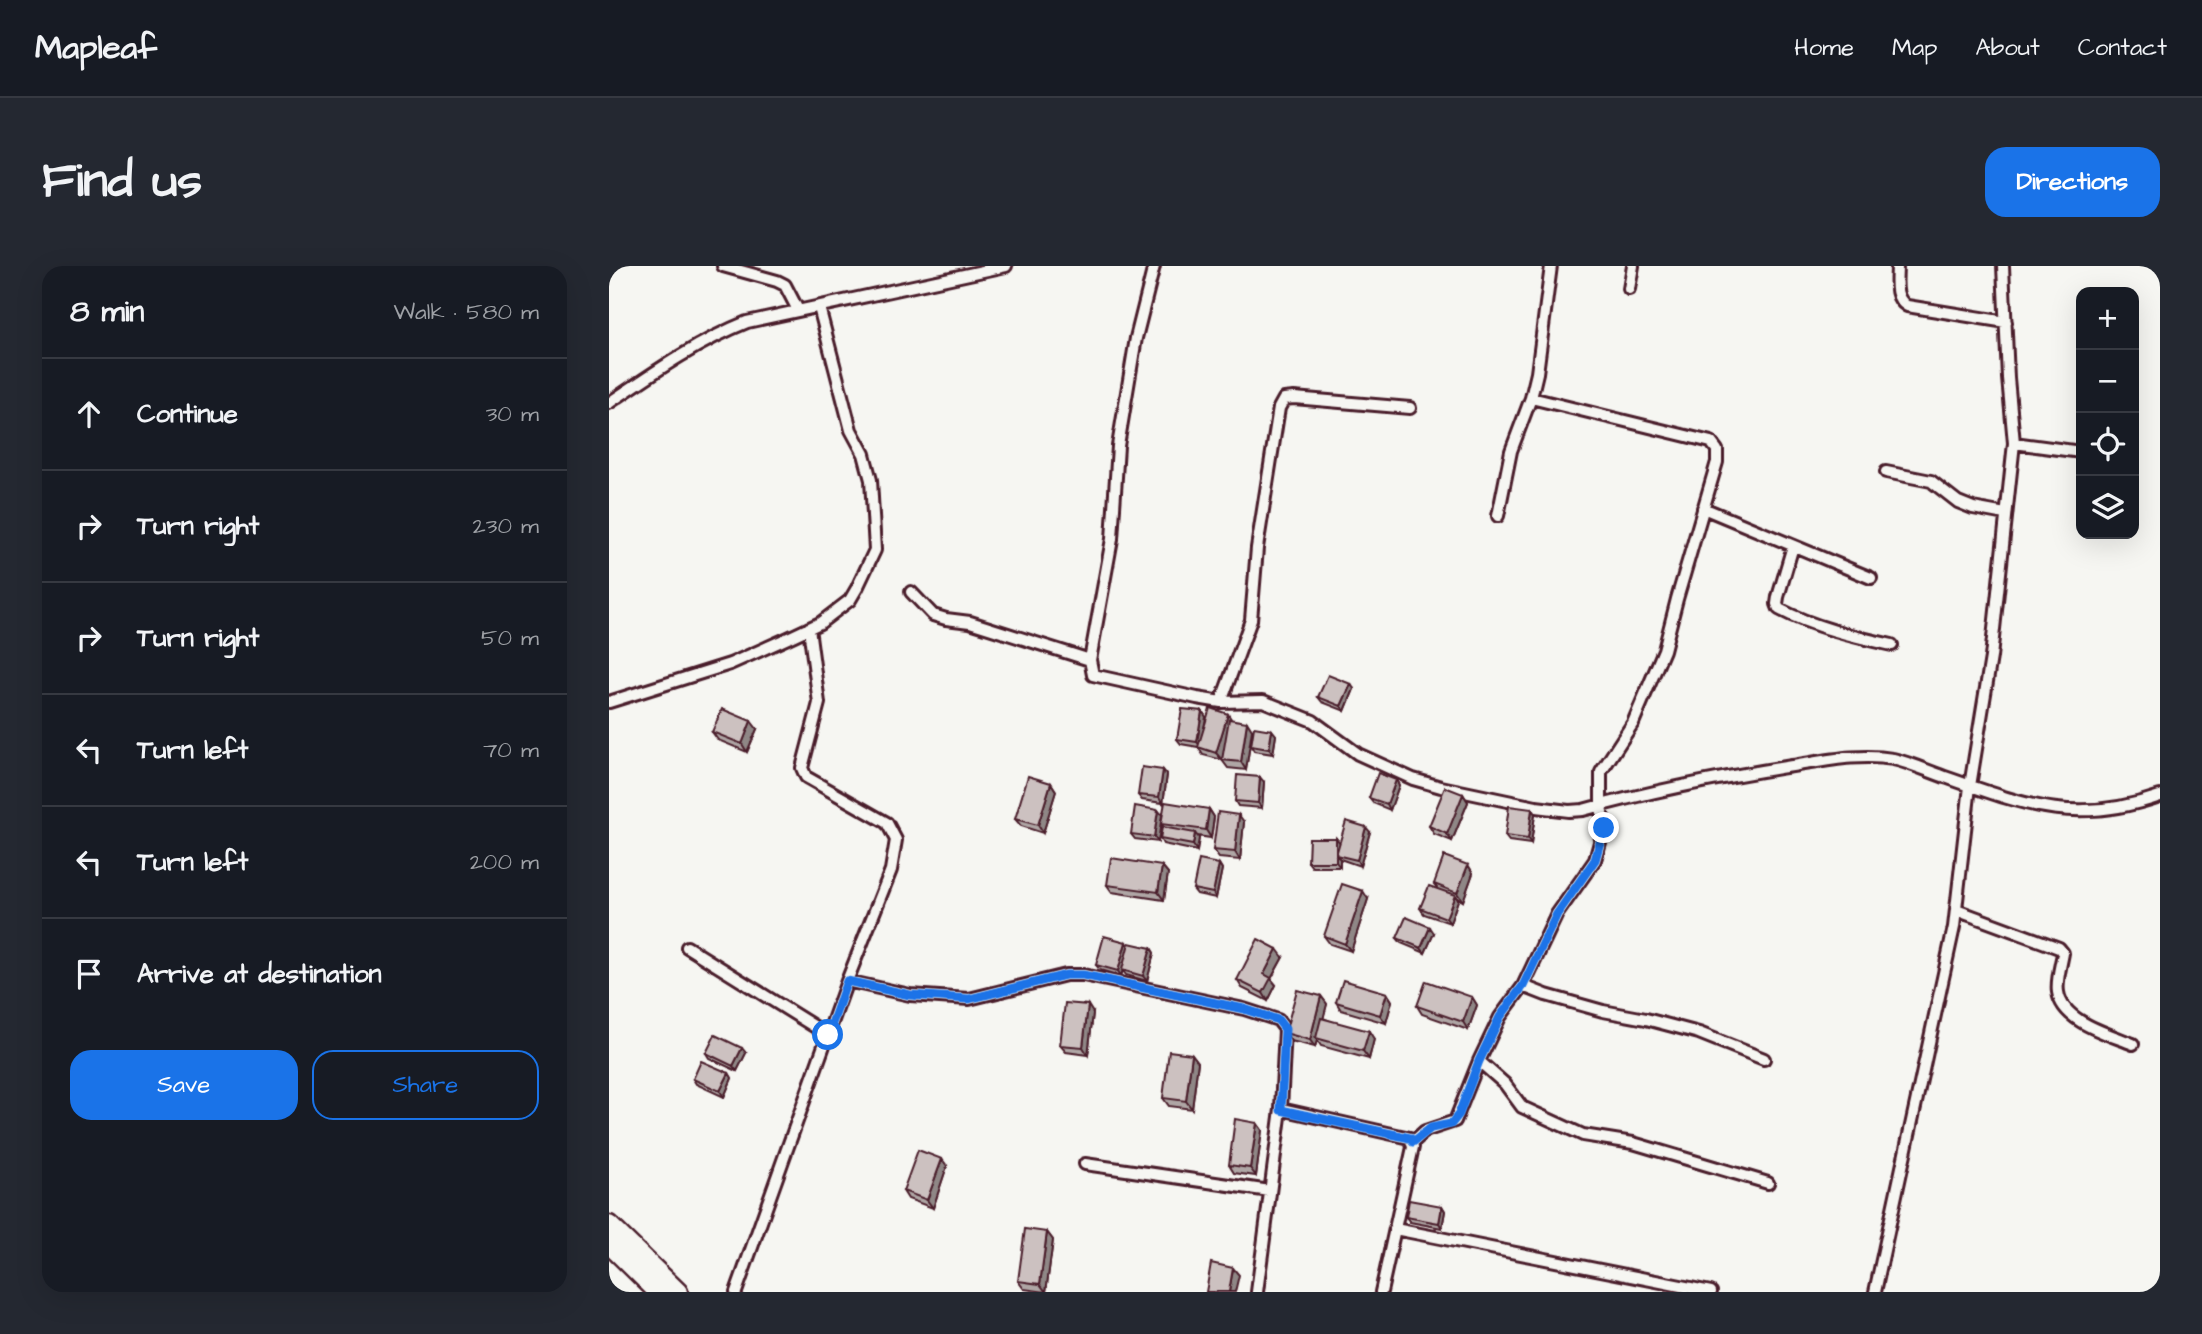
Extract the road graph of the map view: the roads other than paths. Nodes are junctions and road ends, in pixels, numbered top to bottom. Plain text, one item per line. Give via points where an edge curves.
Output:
1 (723, 266) edge
2 (1006, 266) edge
3 (1154, 266) edge
4 (1551, 266) edge
5 (1633, 266) edge
6 (1897, 266) edge
7 (2003, 266) edge
8 (1629, 289) dead end
9 (819, 307) junction
10 (798, 310) junction
11 (2006, 323) junction
12 (1531, 398) junction
13 (609, 403) edge
14 (1410, 408) dead end
15 (2014, 443) junction
16 (2076, 451) edge
17 (1886, 472) dead end
18 (1703, 508) junction
19 (2005, 514) junction
20 (1499, 516) dead end
21 (1793, 546) junction
22 (1871, 578) dead end
23 (911, 592) dead end
24 (809, 628) junction
25 (1892, 645) dead end
26 (1090, 660) junction
27 (609, 702) edge
28 (1221, 702) junction
29 (1970, 786) junction
30 (2160, 796) edge
31 (1601, 805) junction
32 (1956, 910) junction
33 (687, 947) dead end
34 (847, 981) junction
35 (1523, 986) junction
36 (828, 1035) junction
37 (2133, 1044) dead end
38 (1764, 1059) dead end
39 (1479, 1061) junction
40 (1281, 1110) junction
41 (1413, 1142) junction
42 (1086, 1164) dead end
43 (1768, 1183) dead end
44 (1270, 1191) junction
45 (609, 1226) edge
46 (1395, 1229) junction
47 (609, 1244) edge
48 (657, 1292) edge
49 (678, 1292) edge
50 (736, 1292) edge
51 (1257, 1292) edge
52 (1381, 1292) edge
53 (1711, 1292) edge
54 (1875, 1292) edge

1 - 10 street via 785,285
2 - 9 street
3 - 26 street via 1136,338 1118,446 1112,539
4 - 12 street
5 - 8 street
6 - 11 street via 1901,303
7 - 11 street
9 - 10 street
9 - 24 street via 851,430 871,480 875,550 850,600
10 - 13 street via 723,331
11 - 15 street
12 - 18 street via 1711,442 1717,462
12 - 20 street via 1511,451
14 - 28 street via 1284,399 1257,548 1251,621
15 - 16 street
15 - 19 street
17 - 19 street via 1931,481 1966,505
18 - 21 street
18 - 31 street via 1664,650 1633,723 1601,772
19 - 29 street via 1991,657
21 - 22 street
21 - 25 street via 1778,597 1779,609
23 - 26 street via 933,615
24 - 27 street via 730,664
24 - 34 street via 819,704 804,773 887,823 896,840 891,870
26 - 28 street via 1093,675 1104,679
28 - 31 street via 1263,701 1313,721 1358,754 1441,787 1569,811
29 - 30 street via 2062,811 2097,811
29 - 31 street via 1893,759 1853,757 1731,776
29 - 32 street
31 - 35 street via 1604,828 1595,860 1557,914
32 - 37 street via 2059,948 2063,953 2057,990 2066,1011
32 - 54 street
33 - 36 street
34 - 36 street
34 - 40 street via 910,995 969,999 1066,975 1083,975 1244,1009 1278,1020 1285,1029
35 - 38 street via 1603,1011 1699,1033
35 - 39 street via 1500,1017
36 - 50 street
39 - 41 street via 1455,1121 1425,1131
39 - 43 street via 1522,1107 1583,1135 1633,1143
40 - 41 street
40 - 44 street
41 - 46 street
42 - 44 street
44 - 51 street
45 - 49 main road
46 - 52 street
46 - 53 street
47 - 48 main road

